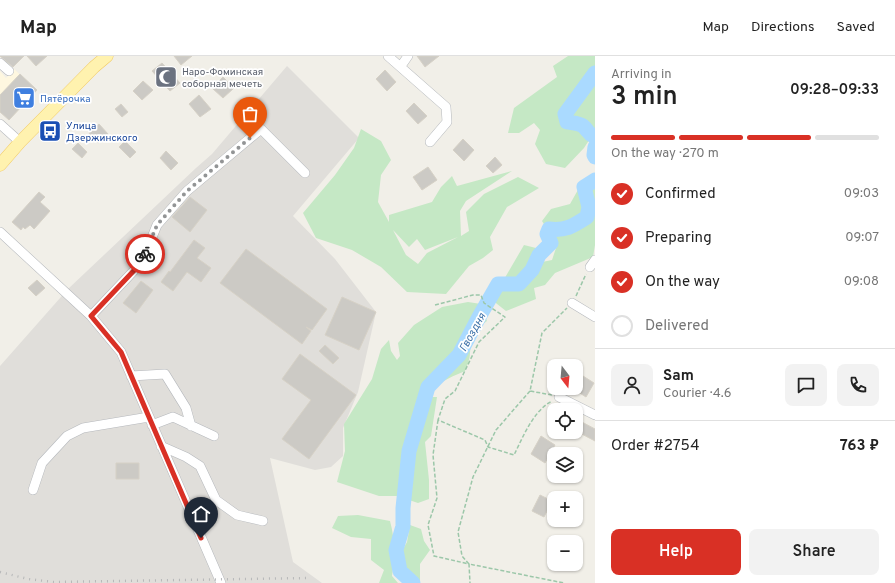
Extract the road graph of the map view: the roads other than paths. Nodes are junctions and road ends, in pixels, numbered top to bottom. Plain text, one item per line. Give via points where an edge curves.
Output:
1 (107, 56) edge
2 (388, 56) edge
3 (408, 56) edge
4 (0, 62) edge
5 (401, 66) junction
6 (9, 71) dead end
7 (0, 124) edge
8 (20, 142) junction
9 (430, 142) dead end
10 (0, 165) edge
11 (305, 173) dead end
12 (0, 232) edge
13 (572, 303) road end
14 (91, 316) junction
15 (595, 317) edge
16 (131, 376) junction
17 (560, 397) road end
18 (595, 415) edge
19 (150, 421) junction
20 (191, 426) junction
21 (214, 436) dead end
22 (161, 446) junction
23 (33, 490) dead end
24 (263, 521) dead end
25 (221, 583) edge

1 - 8 main road
2 - 5 street
3 - 5 street
4 - 6 street
5 - 9 street via 446,107 447,122
7 - 8 street
8 - 10 main road
11 - 14 street via 261,129 187,191 157,225 142,262
12 - 14 street
13 - 15 street
14 - 16 street via 121,352
16 - 19 street
16 - 20 street via 165,374 186,408
17 - 18 street
19 - 20 street via 173,418
19 - 22 street
19 - 23 street via 83,428 67,436 42,463
20 - 21 street
22 - 24 street via 200,466 216,500 237,515
22 - 25 street

